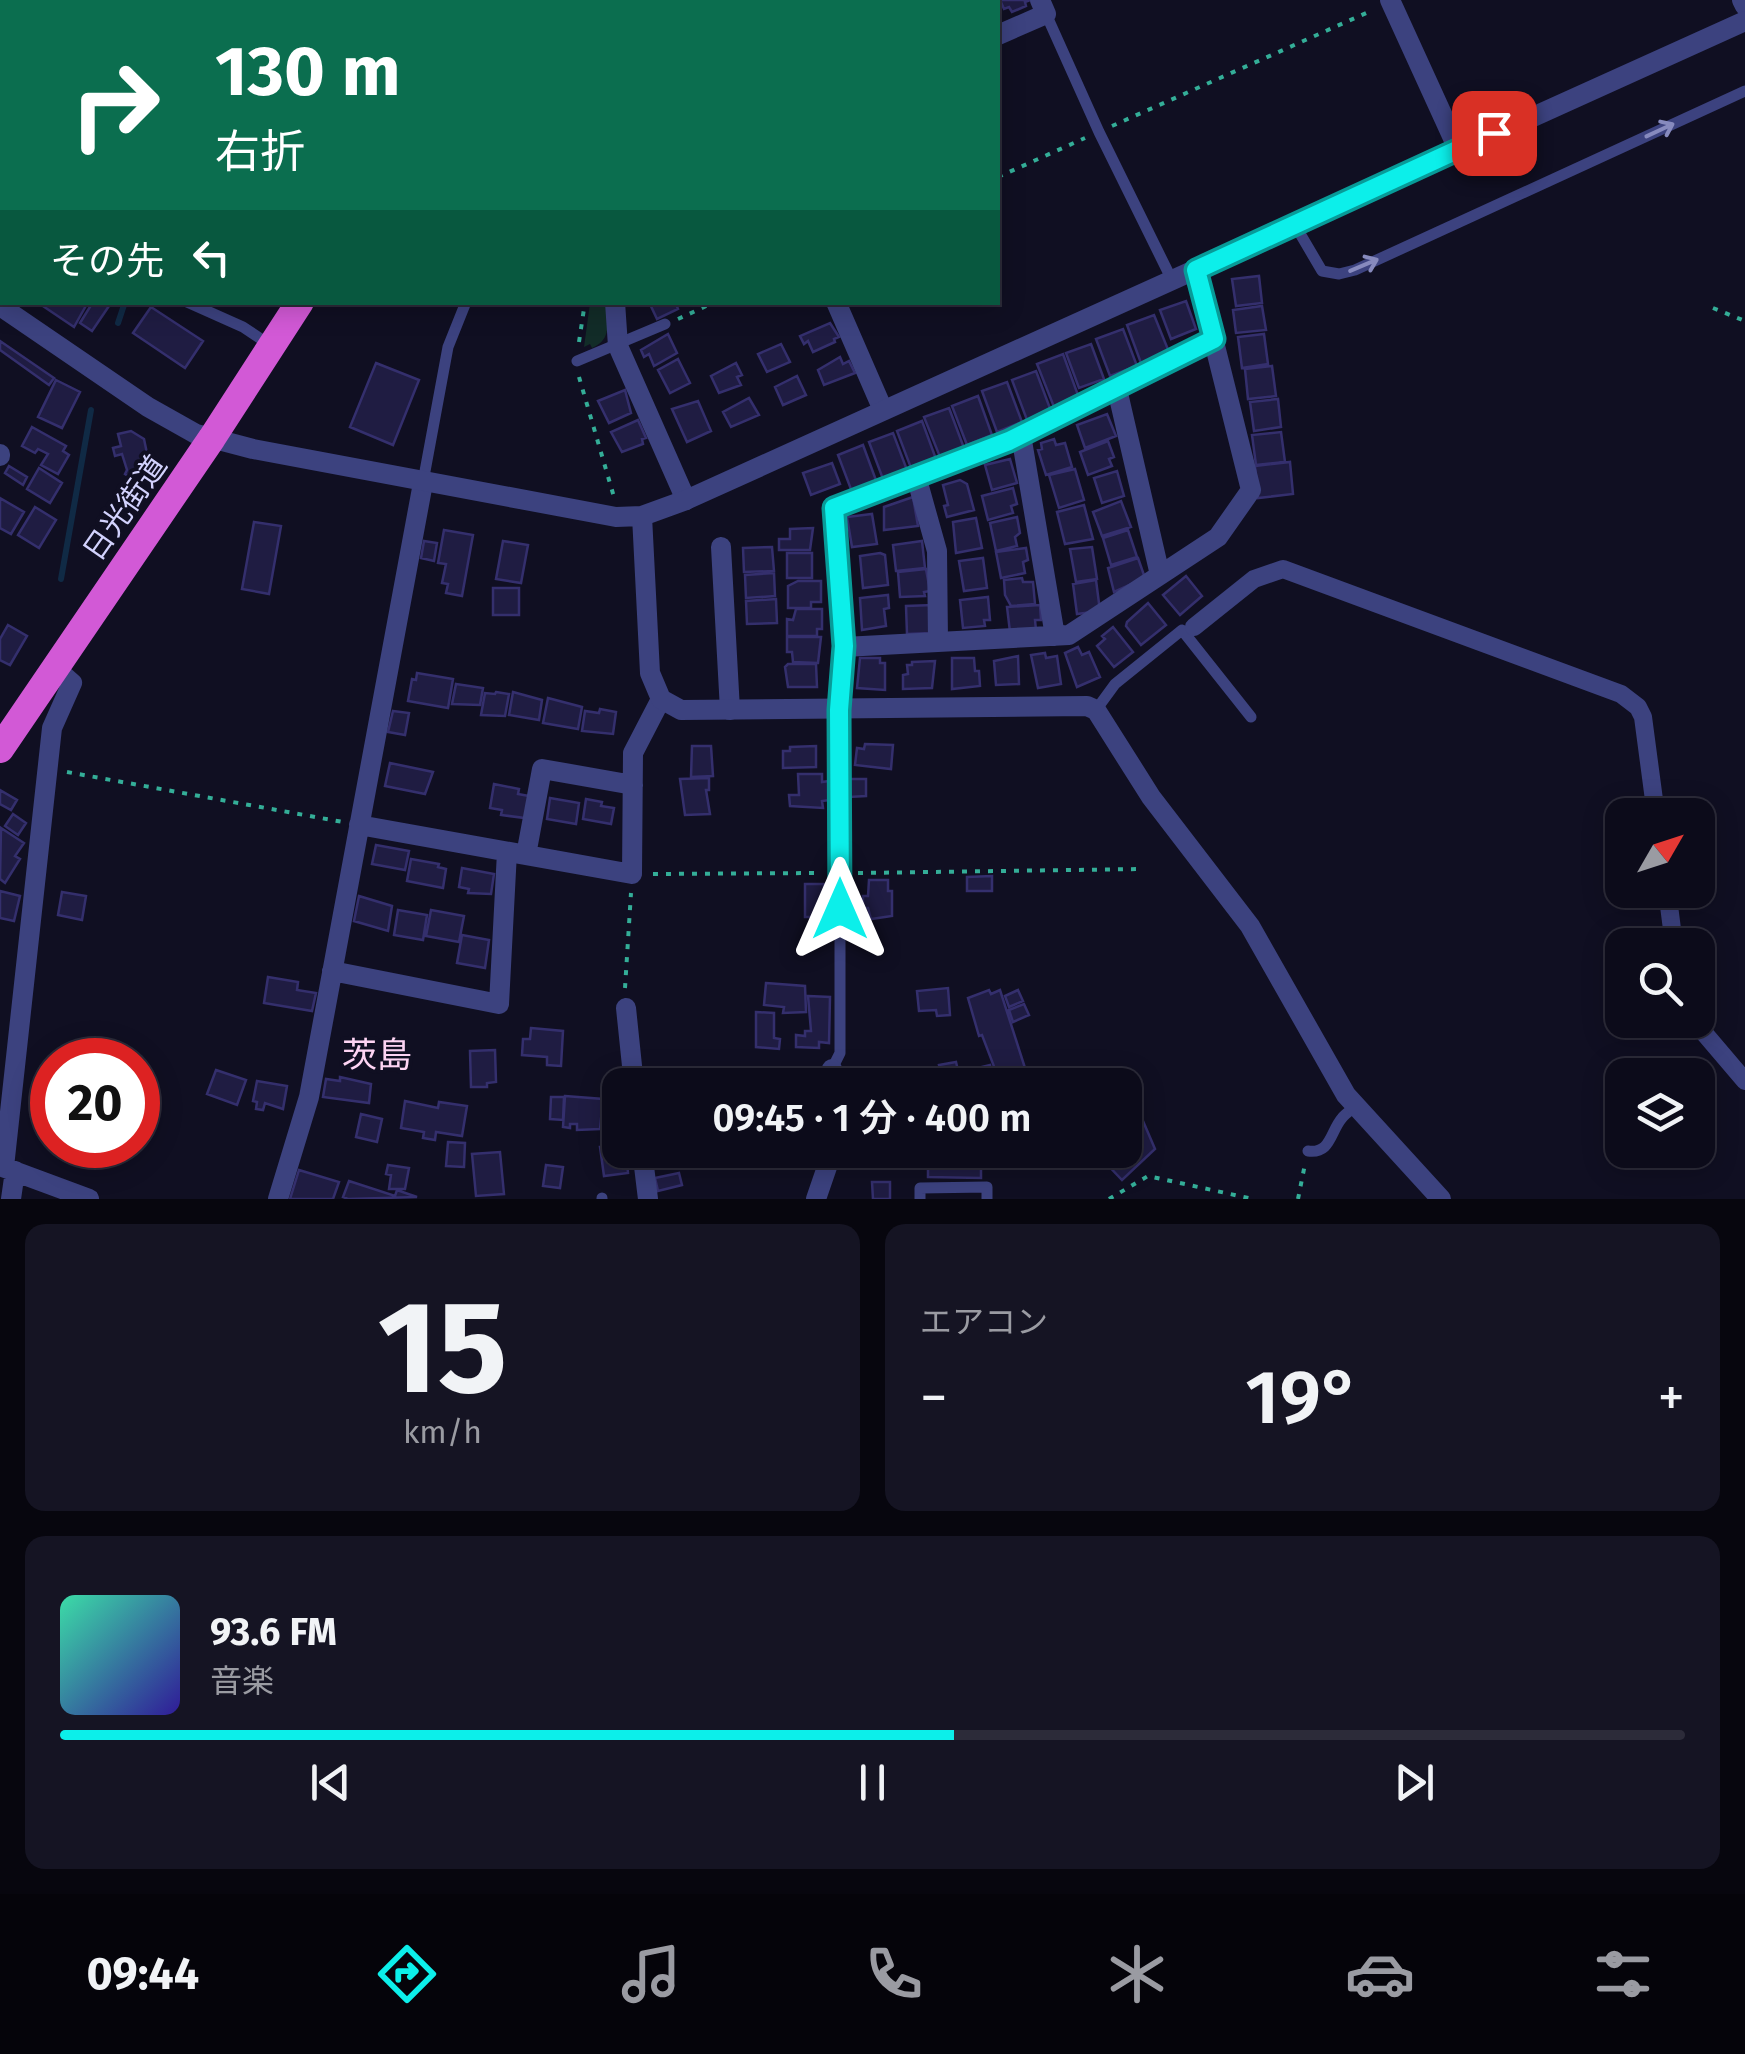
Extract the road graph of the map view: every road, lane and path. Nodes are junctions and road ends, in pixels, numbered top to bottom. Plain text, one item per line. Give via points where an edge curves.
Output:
1 (1391, 0) edge
2 (1043, 7) edge
3 (1745, 21) edge
4 (1000, 34) edge
5 (1745, 91) edge
6 (1099, 132) junction
7 (1458, 149) junction
8 (1000, 177) edge
9 (1296, 224) junction
10 (1196, 270) junction
11 (1172, 280) junction
12 (194, 305) edge
13 (298, 305) edge
14 (465, 305) edge
15 (585, 305) edge
16 (615, 305) edge
17 (707, 305) edge
18 (837, 305) edge
19 (0, 306) edge
20 (1713, 308) dead end
21 (1745, 320) edge
22 (664, 324) joint
23 (1214, 339) junction
24 (618, 346) junction
25 (273, 348) junction
26 (577, 361) junction
27 (1117, 389) junction
28 (883, 410) junction
29 (1021, 435) junction
30 (212, 438) junction
31 (916, 476) junction
32 (423, 483) junction
33 (686, 500) junction
34 (642, 516) junction
35 (616, 517) junction
36 (721, 547) dead end
37 (1160, 575) junction
38 (1194, 627) dead end
39 (1055, 636) junction
40 (938, 641) junction
41 (844, 646) junction
42 (54, 668) junction
43 (661, 699) junction
44 (730, 710) junction
45 (839, 710) junction
46 (1096, 710) junction
47 (1251, 717) dead end
48 (0, 749) edge
49 (47, 768) junction
50 (633, 784) junction
51 (1654, 798) edge
52 (360, 825) junction
53 (516, 853) junction
54 (1142, 869) dead end
55 (840, 873) junction
56 (632, 874) junction
57 (332, 971) junction
58 (626, 1008) joint
59 (1708, 1038) edge
60 (632, 1068) edge
61 (835, 1068) edge
62 (1745, 1081) edge
63 (1355, 1107) junction
64 (1308, 1151) joint
65 (6, 1168) edge
66 (644, 1168) edge
67 (827, 1168) edge
68 (11, 1199) edge
69 (89, 1199) edge
70 (278, 1199) edge
71 (648, 1199) edge
72 (816, 1199) edge
73 (920, 1199) edge
74 (987, 1199) edge
75 (1109, 1199) edge
76 (1252, 1199) edge
77 (1298, 1199) edge
78 (1442, 1199) edge

1 - 6 path
1 - 7 street
2 - 4 street
2 - 6 lane
3 - 7 street
9 -> 5 lane via 1322,271 1355,270
6 - 8 path
6 - 11 lane
7 - 9 street
9 - 10 street
10 - 11 street
10 - 23 street
11 - 28 street
12 - 25 lane
13 - 25 highway, 日光街道
14 - 32 lane via 448,347
15 - 26 path
16 - 24 street
17 - 22 path
18 - 28 street
19 - 30 street via 179,427
20 - 21 path
22 - 24 lane
23 - 27 street
23 - 37 street via 1251,490 1218,538
24 - 26 lane
24 - 33 street
25 - 30 highway, 日光街道
26 - 35 path
27 - 29 street
27 - 37 street
28 - 33 street
29 - 31 street
29 - 39 street
30 - 32 street
30 - 42 highway, 日光街道
31 - 40 street via 937,550
31 - 41 street via 834,508
32 - 35 street
32 - 52 street
33 - 34 street
34 - 35 street
34 - 43 street via 650,673
36 - 44 street
37 - 39 street via 1069,636
38 - 51 street via 1254,579 1283,569 1621,694 1643,717
39 - 40 street
40 - 41 street
41 - 45 street
42 - 48 highway, 日光街道
42 - 49 street via 72,683 52,728
43 - 44 street via 682,710
43 - 50 street via 633,753
44 - 45 street
45 - 46 street
45 - 55 street
46 - 47 lane via 1115,684 1182,630
46 - 63 street via 1151,797 1250,926
49 - 52 path
49 - 65 street
50 - 53 street via 542,770
50 - 56 street
52 - 53 street
52 - 57 street
53 - 56 street
53 - 57 street via 499,1004
54 - 55 path
55 - 56 path
55 - 61 lane
56 - 58 path
57 - 70 street via 309,1097
58 - 60 street
59 - 62 street
63 - 64 lane via 1324,1148
63 - 78 street
64 - 77 path
65 - 68 street
65 - 69 street
66 - 71 street
67 - 72 street
73 - 74 lane via 920,1188 986,1187
75 - 76 path via 1148,1176

